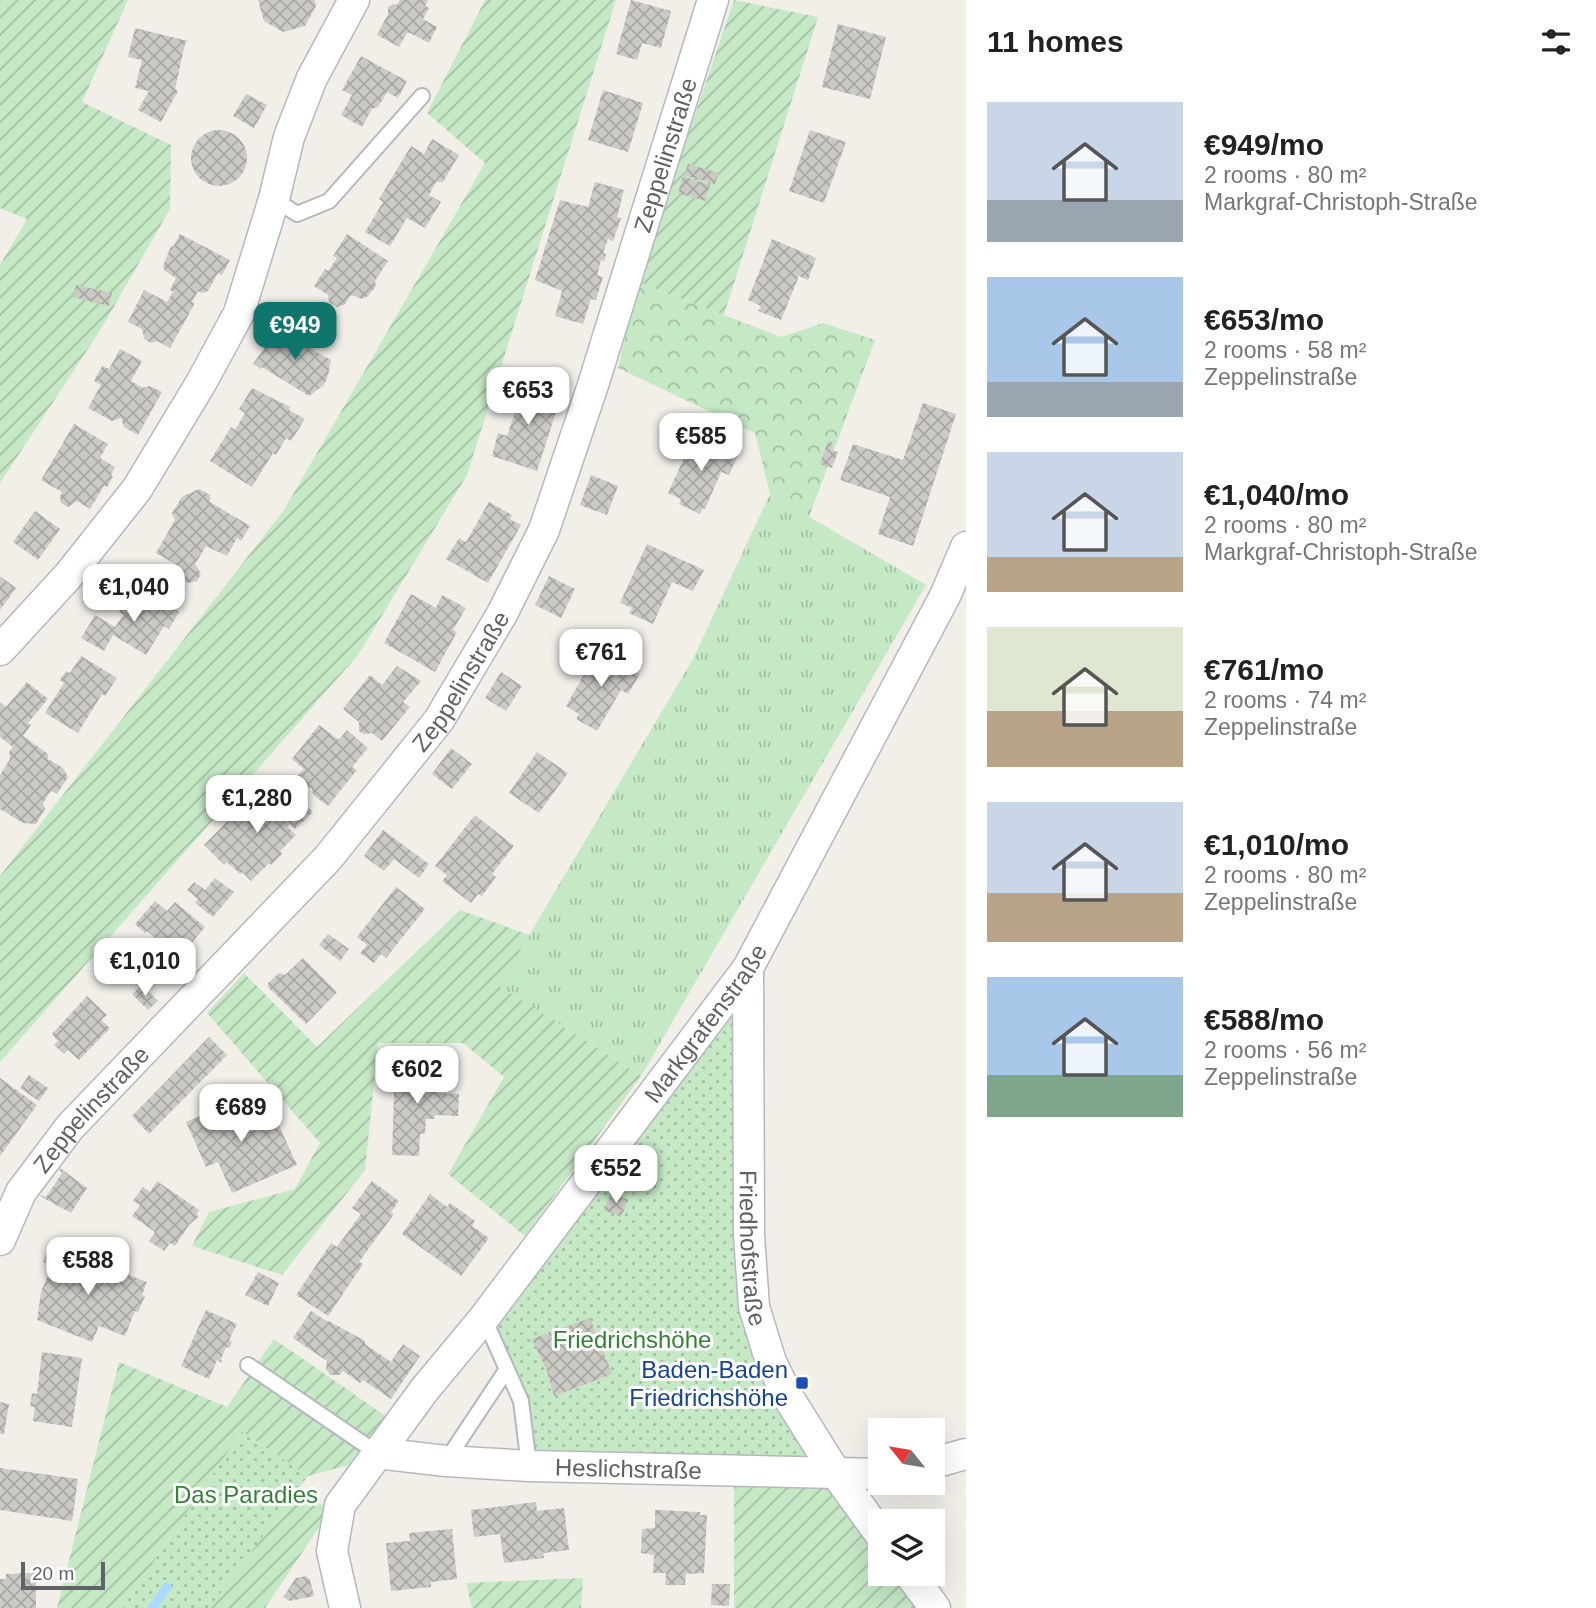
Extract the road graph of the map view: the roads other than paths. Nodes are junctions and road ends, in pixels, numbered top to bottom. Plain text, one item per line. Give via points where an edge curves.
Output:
1 (354, 0) edge
2 (713, 0) edge
3 (422, 96) dead end
4 (274, 199) junction
5 (966, 547) edge
6 (0, 650) edge
7 (748, 968) junction
8 (0, 1240) edge
9 (484, 1318) junction
10 (248, 1365) dead end
11 (507, 1369) junction
12 (377, 1453) junction
13 (966, 1454) edge
14 (945, 1460) edge
15 (446, 1461) junction
16 (529, 1466) junction
17 (868, 1474) edge
18 (837, 1475) junction
19 (868, 1518) edge
20 (919, 1586) edge
21 (345, 1608) edge
22 (935, 1608) edge

1 - 4 street via 312,78 289,136
2 - 8 street, Zeppelinstraße via 544,530 502,614 439,720 327,858 70,1127 22,1192
3 - 4 lane via 329,201 297,214
4 - 6 street via 239,313 138,489
5 - 7 street, Markgrafenstraße via 945,596
7 - 9 street, Markgrafenstraße
7 - 18 street, Friedhofstraße via 749,1235 754,1307 782,1385
9 - 11 lane
9 - 12 street, Markgrafenstraße
10 - 12 lane
11 - 15 lane
11 - 16 lane via 521,1401
12 - 15 street, Heslichstraße
12 - 21 street, Markgrafenstraße via 341,1505 332,1551
13 - 14 street
15 - 16 street, Heslichstraße
16 - 18 street, Heslichstraße
17 - 18 street, Heslichstraße
18 - 19 street, Friedhofstraße
20 - 22 street

